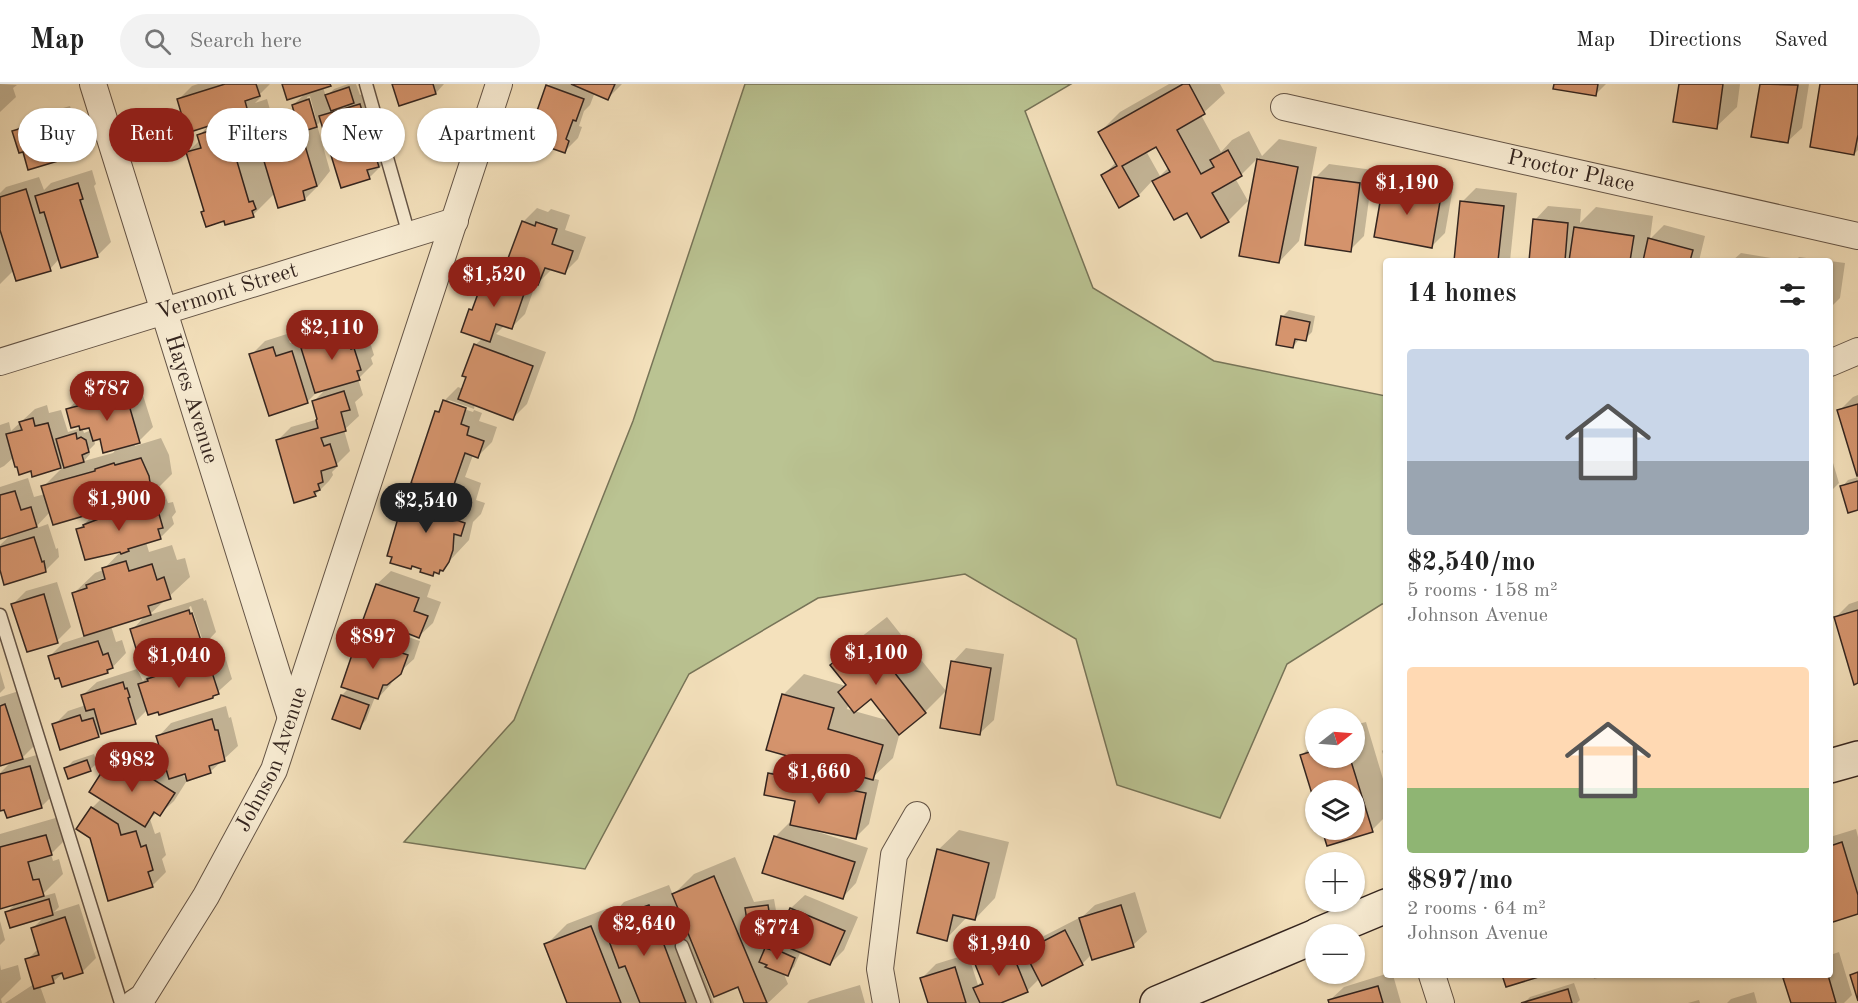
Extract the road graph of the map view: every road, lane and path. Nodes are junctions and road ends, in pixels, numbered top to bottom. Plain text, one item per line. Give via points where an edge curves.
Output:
1 (93, 84) edge
2 (366, 84) edge
3 (500, 84) edge
4 (1284, 107) dead end
5 (455, 221) junction
6 (409, 235) junction
7 (1858, 236) edge
8 (163, 312) junction
9 (1858, 351) edge
10 (0, 362) edge
11 (1833, 362) edge
12 (0, 615) edge
13 (290, 715) junction
14 (1858, 758) edge
15 (1833, 765) edge
16 (917, 815) dead end
17 (1383, 907) edge
18 (1343, 924) edge
19 (1305, 940) edge
20 (682, 945) dead end
21 (1433, 978) edge
22 (121, 1003) edge
23 (134, 1003) edge
24 (704, 1003) edge
25 (886, 1003) edge
26 (1157, 1003) edge
27 (1441, 1003) edge

1 - 8 street, Hayes Avenue
2 - 6 lane
3 - 5 street, Johnson Avenue
4 - 7 street, Proctor Place
5 - 6 street, Vermont Street
5 - 13 street, Johnson Avenue
6 - 8 street, Vermont Street
8 - 10 street, Vermont Street
8 - 13 street, Hayes Avenue
9 - 11 street
12 - 22 lane
13 - 23 street, Johnson Avenue via 274,770 212,886 143,997
14 - 15 street
16 - 25 street via 894,855 880,969
17 - 18 street
19 - 26 street
20 - 24 lane
21 - 27 street

